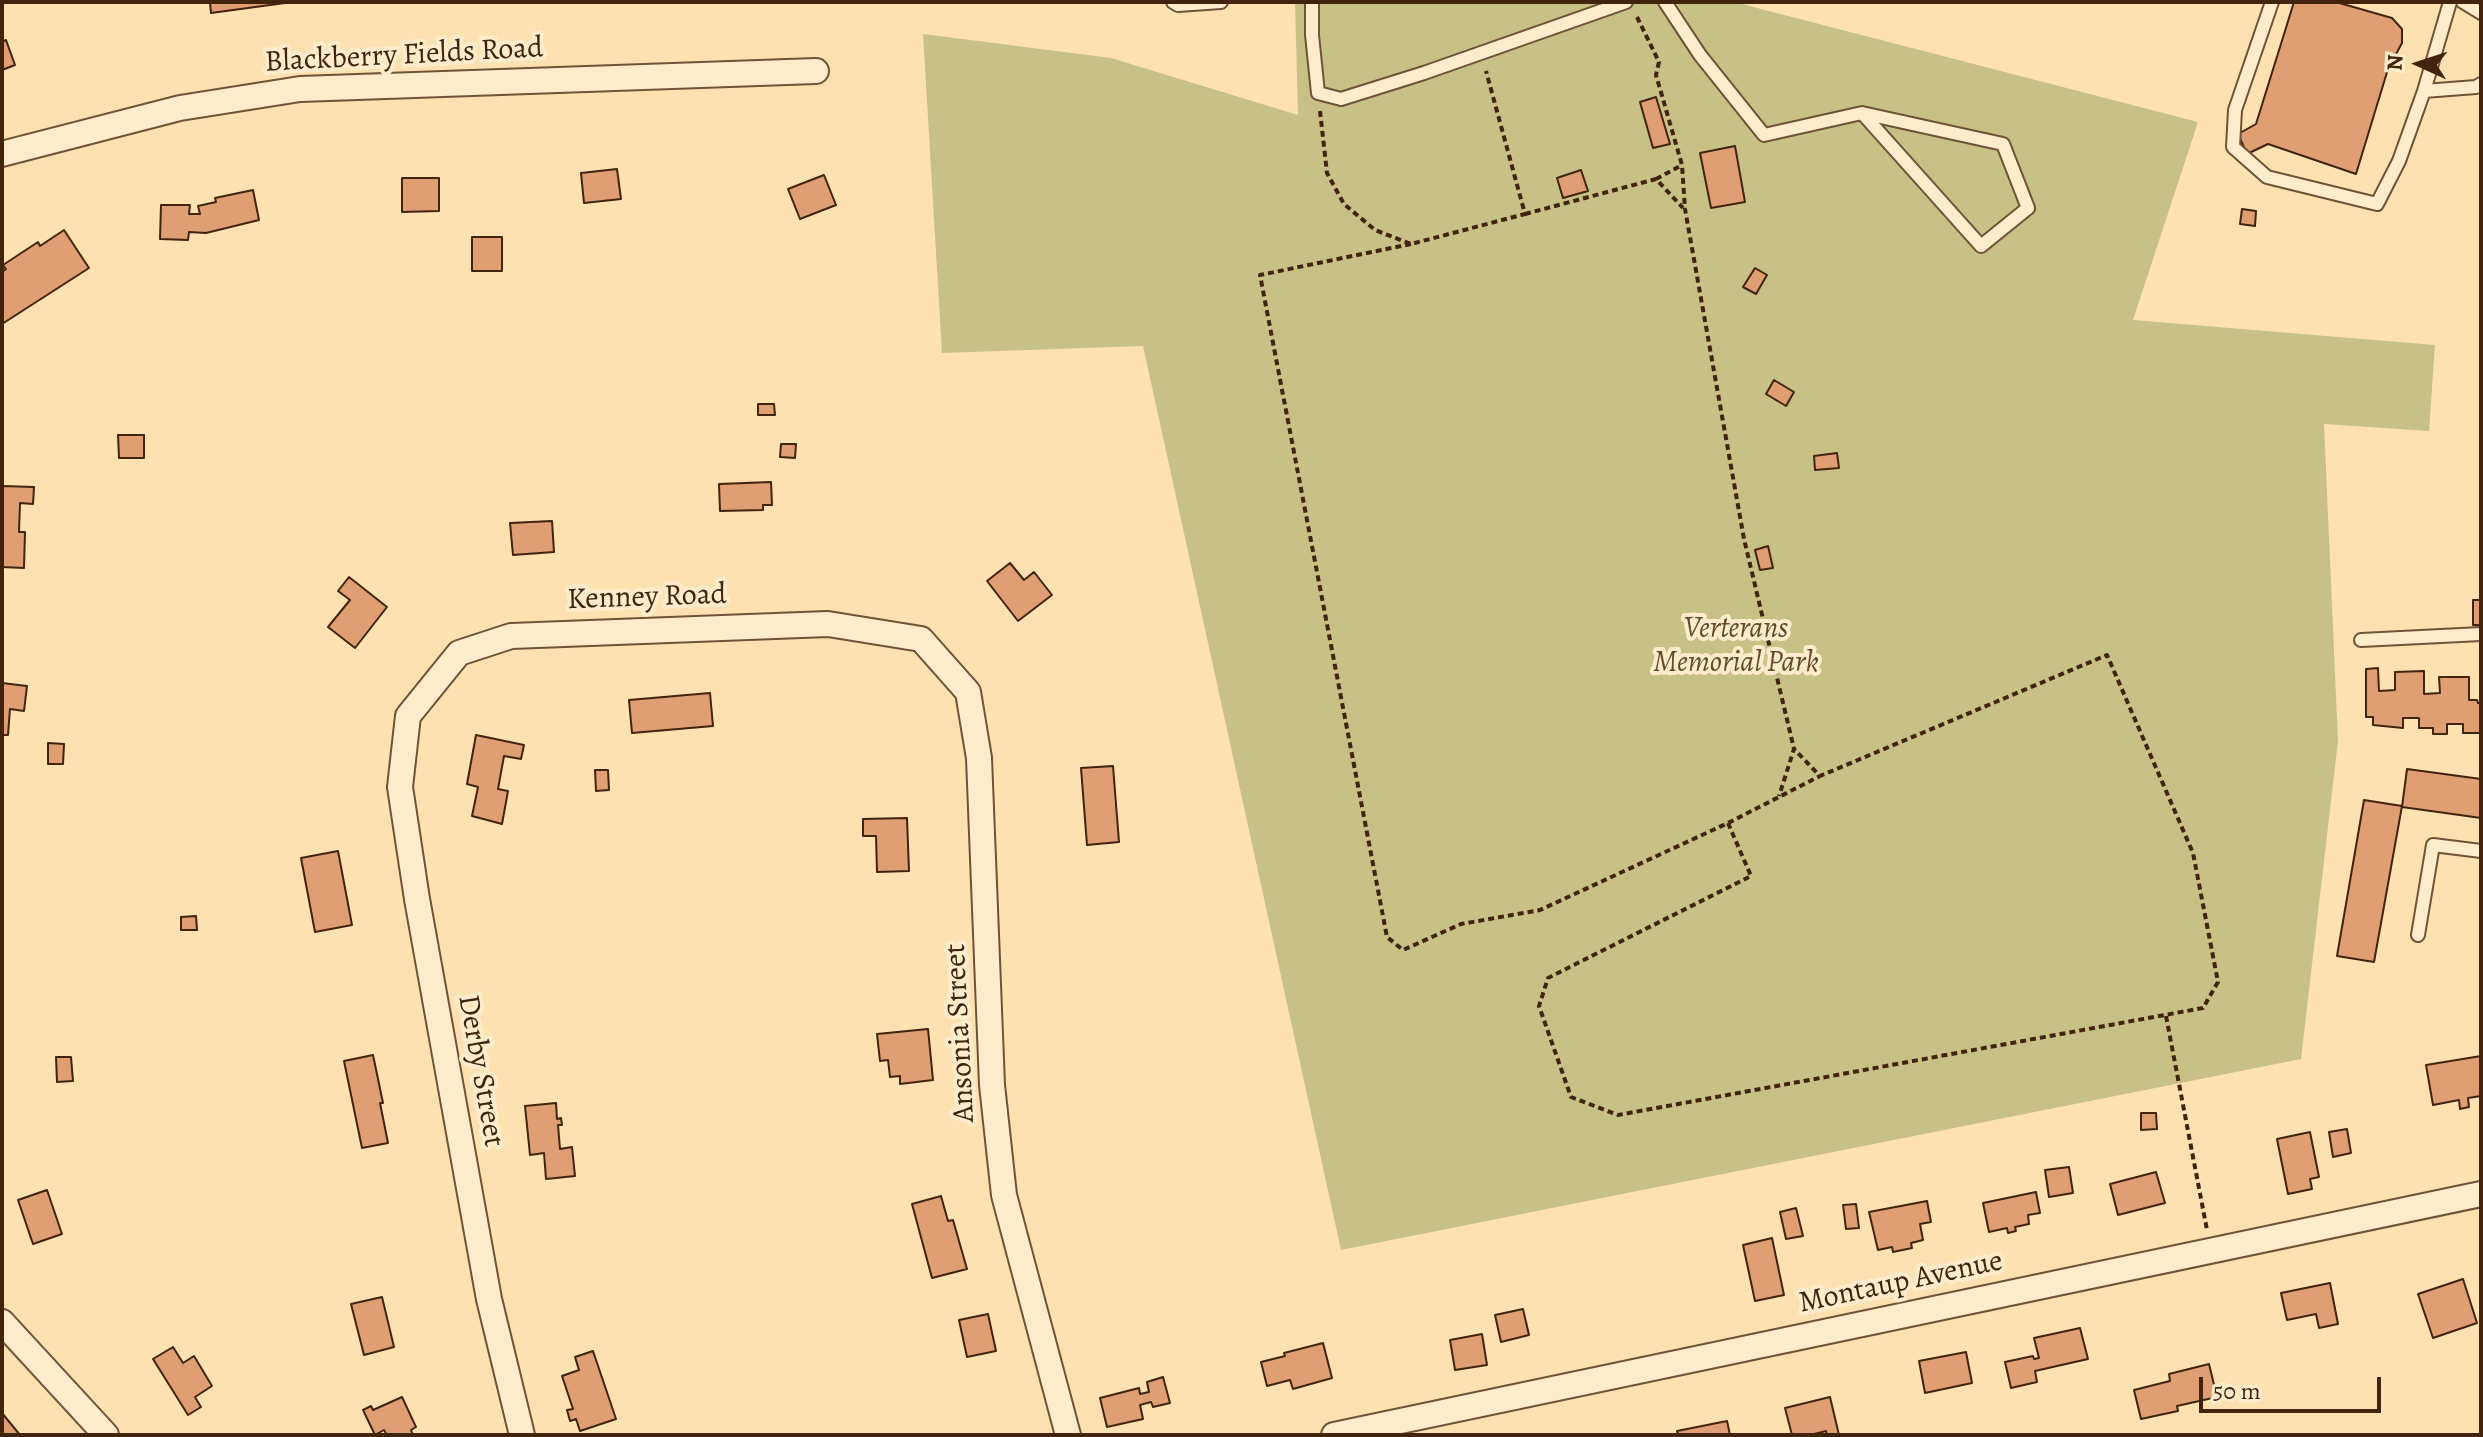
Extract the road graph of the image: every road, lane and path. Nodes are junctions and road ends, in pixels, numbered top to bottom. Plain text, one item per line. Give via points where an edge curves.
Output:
1 (1173, 2) edge
2 (1221, 2) edge
3 (1312, 2) edge
4 (1626, 2) edge
5 (1665, 2) edge
6 (2272, 2) edge
7 (2450, 2) edge
8 (2463, 2) edge
9 (1195, 3) edge
10 (2481, 13) edge
11 (1637, 16) dead end
12 (1481, 53) junction
13 (816, 71) dead end
14 (2481, 84) edge
15 (2424, 91) junction
16 (1318, 93) junction
17 (1862, 113) junction
18 (2, 154) edge
19 (1682, 165) junction
20 (1656, 179) junction
21 (1685, 209) junction
22 (1525, 214) junction
23 (1411, 244) junction
24 (2481, 634) edge
25 (921, 639) joint
26 (2361, 640) dead end
27 (408, 716) joint
28 (1794, 749) junction
29 (1820, 776) junction
30 (1779, 796) junction
31 (1728, 823) junction
32 (2481, 851) edge
33 (2418, 935) dead end
34 (2166, 1016) junction
35 (2481, 1194) edge
36 (2212, 1252) junction
37 (2, 1322) edge
38 (106, 1435) edge
39 (522, 1435) edge
40 (1068, 1435) edge
41 (1334, 1435) edge

1 - 9 lane
2 - 9 lane
3 - 16 lane
4 - 12 lane
5 - 17 lane via 1764,135
6 - 15 lane via 2235,110 2233,147 2267,177 2377,204
7 - 15 lane
8 - 10 lane
11 - 19 path via 1659,62 1656,75
12 - 16 lane via 1341,99
12 - 22 path
13 - 18 street, Blackberry Fields Road via 300,89 180,108
14 - 15 lane
16 - 23 path via 1327,173 1344,204 1375,230
17 - 17 lane via 1981,246 2028,208 2003,144
19 - 20 path
19 - 21 path
20 - 21 path
20 - 22 path
21 - 28 path via 1744,539
22 - 23 path
23 - 31 path via 1260,275 1387,937 1403,950 1461,924 1540,910
24 - 26 lane
25 - 27 street, Kenney Road via 828,624 511,636 459,653
25 - 40 street, Ansonia Street via 968,692 979,758 992,1085 1004,1195
27 - 39 street, Derby Street via 400,787 417,899 489,1299
28 - 29 path
28 - 30 path
29 - 30 path
29 - 34 path via 2107,655 2193,853 2218,982 2203,1008
30 - 31 path
31 - 34 path via 1751,876 1548,978 1539,1006 1571,1097 1618,1115
32 - 33 lane via 2433,845
34 - 36 path
35 - 36 street, Montaup Avenue
36 - 41 street, Montaup Avenue
37 - 38 street

